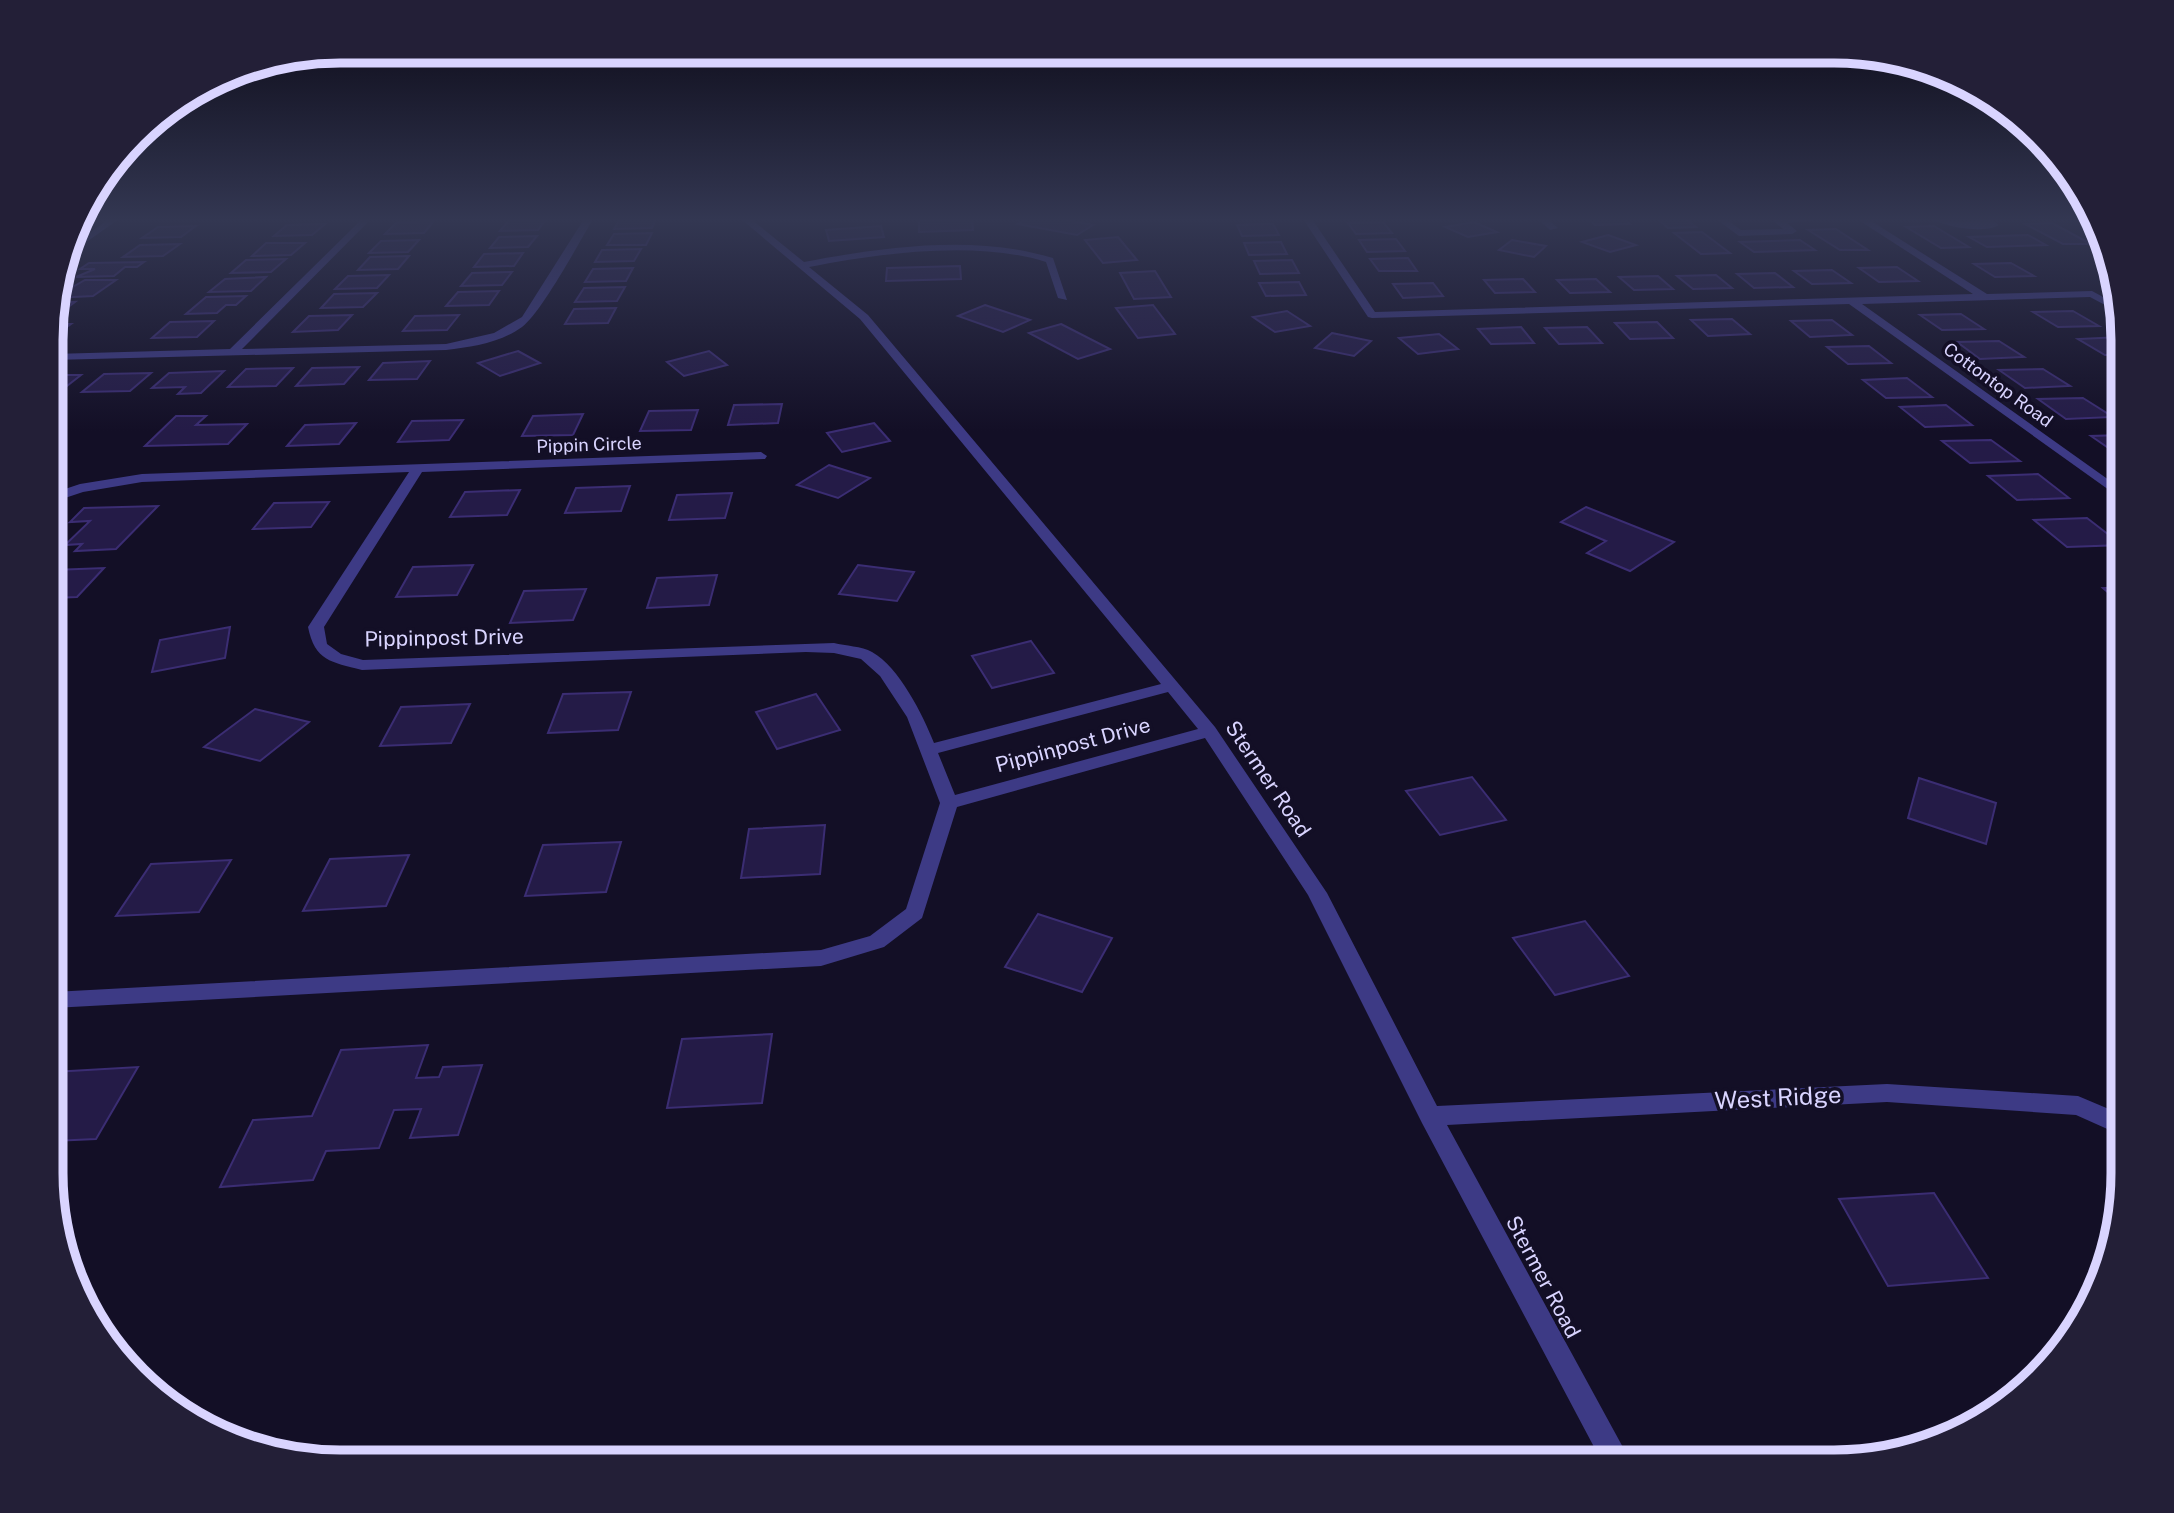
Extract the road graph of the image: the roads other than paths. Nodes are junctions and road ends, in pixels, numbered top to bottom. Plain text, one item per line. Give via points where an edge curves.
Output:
1 (296, 290) edge
2 (545, 290) edge
3 (830, 290) edge
4 (1060, 290) edge
5 (1354, 290) edge
6 (1973, 290) edge
7 (1063, 298) dead end
8 (1986, 298) junction
9 (1853, 302) junction
10 (2109, 304) edge
11 (233, 352) junction
12 (63, 357) edge
13 (761, 456) dead end
14 (418, 468) junction
15 (2111, 487) edge
16 (63, 494) edge
17 (1171, 686) junction
18 (1209, 731) junction
19 (928, 750) junction
20 (948, 803) junction
21 (63, 999) edge
22 (1430, 1116) junction
23 (2111, 1121) edge
24 (1611, 1450) edge

1 - 11 street
2 - 11 street via 526,319 512,331 489,340 446,346
3 - 17 street, Stermer Road via 864,317
4 - 7 street
5 - 9 street via 1372,316
6 - 8 street
8 - 9 street
8 - 10 street via 2092,294
9 - 15 street, Cottontop Road
11 - 12 street
13 - 14 street, Pippin Circle
14 - 16 street via 133,478
14 - 19 street, Pippinpost Drive via 316,627 320,646 335,657 362,665 393,665 834,648 866,655 886,673 915,717
17 - 18 street, Stermer Road
17 - 19 street, Pippinpost Drive
18 - 20 street, Pippinpost Drive
18 - 22 street, Stermer Road via 1317,894
19 - 20 street, Pippinpost Drive
20 - 21 street via 915,913 877,942 821,958
22 - 23 street, West Ridge via 1888,1093 2078,1106
22 - 24 street, Stermer Road

